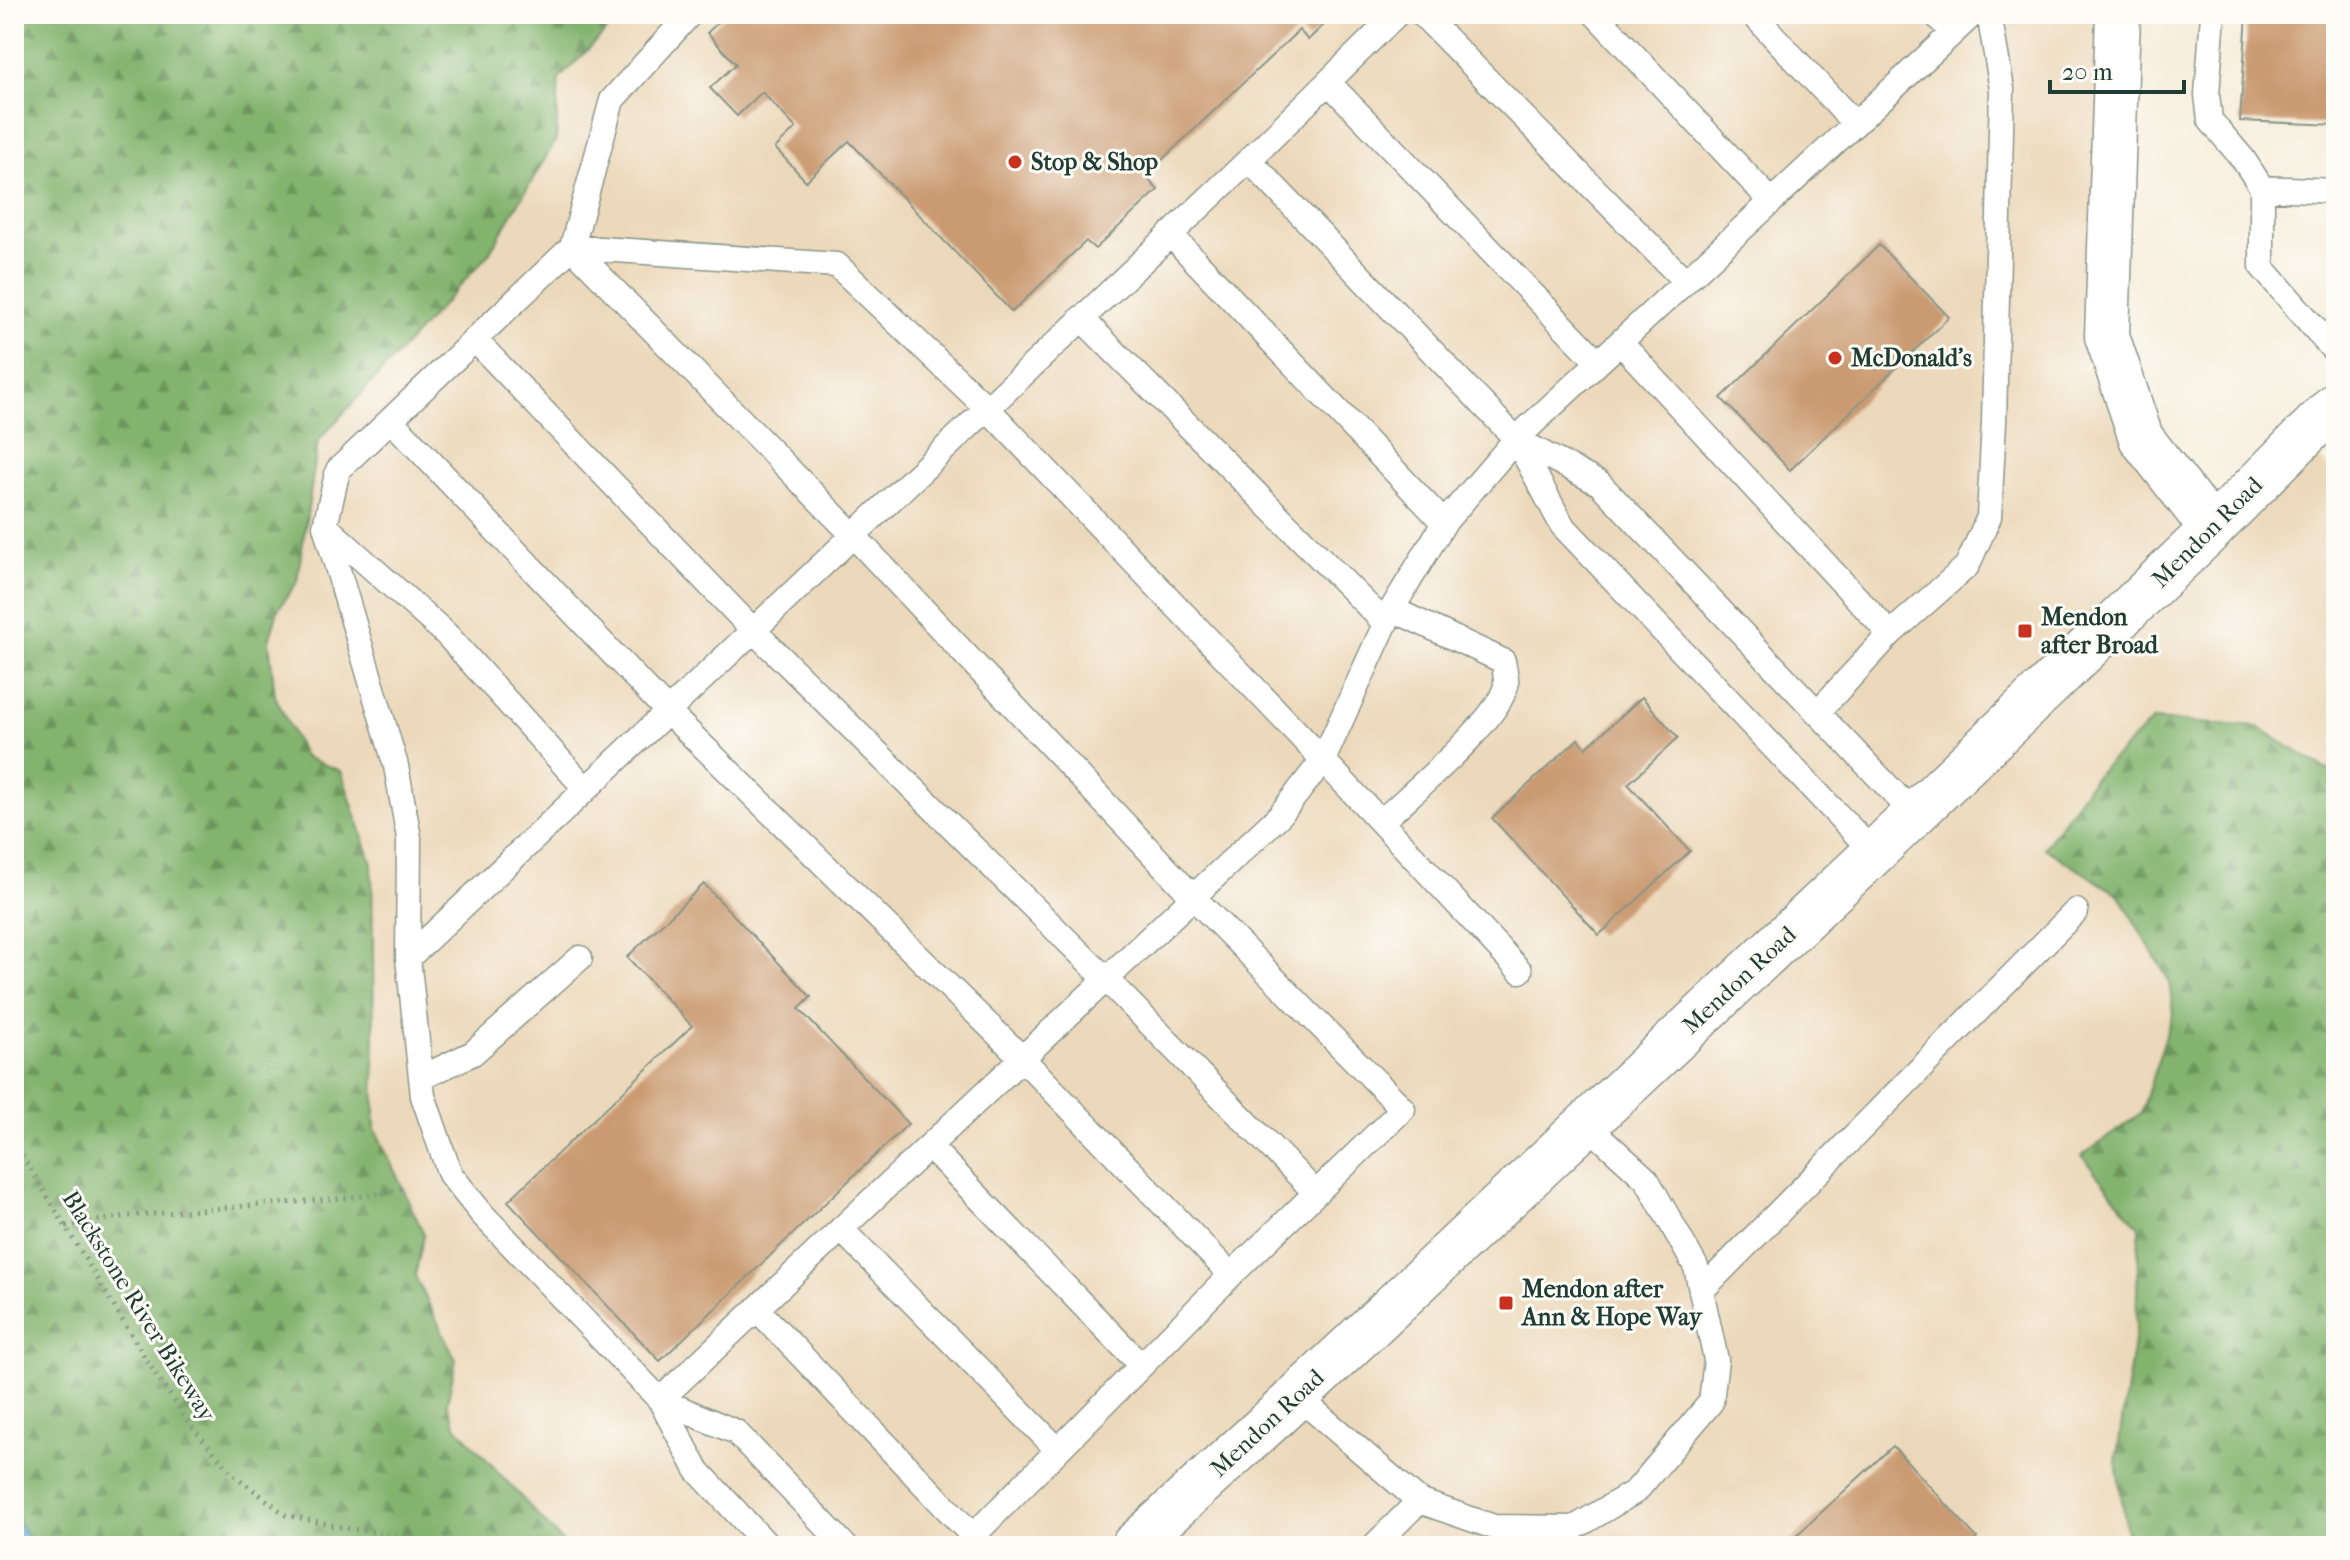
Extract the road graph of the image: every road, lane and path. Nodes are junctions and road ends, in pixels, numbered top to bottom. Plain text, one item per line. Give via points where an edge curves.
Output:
1 (690, 14) edge
2 (1397, 14) edge
3 (1422, 14) edge
4 (1595, 14) edge
5 (1753, 14) edge
6 (1935, 14) edge
7 (1973, 14) edge
8 (1989, 14) edge
9 (2118, 14) edge
10 (2213, 14) edge
11 (1953, 33) junction
12 (1328, 82) junction
13 (1855, 124) junction
14 (1249, 160) junction
15 (2262, 188) junction
16 (2336, 191) edge
17 (1771, 201) junction
18 (1170, 234) junction
19 (572, 247) junction
20 (1685, 281) junction
21 (1081, 318) junction
22 (475, 340) junction
23 (1620, 342) junction
24 (2336, 353) edge
25 (1598, 362) junction
26 (2336, 404) edge
27 (987, 408) junction
28 (391, 420) junction
29 (1516, 439) junction
30 (1444, 523) junction
31 (325, 526) junction
32 (2212, 529) junction
33 (853, 535) junction
34 (1389, 616) junction
35 (753, 630) junction
36 (1890, 634) junction
37 (667, 711) junction
38 (1817, 713) junction
39 (1323, 760) junction
40 (586, 789) junction
41 (1914, 814) junction
42 (1381, 822) junction
43 (1874, 853) junction
44 (1193, 897) junction
45 (2076, 911) dead end
46 (408, 958) junction
47 (580, 958) dead end
48 (1520, 971) dead end
49 (1106, 979) junction
50 (1022, 1058) junction
51 (421, 1078) junction
52 (1586, 1124) junction
53 (14, 1142) edge
54 (929, 1146) junction
55 (403, 1188) dead end
56 (1316, 1193) junction
57 (66, 1226) junction
58 (841, 1229) junction
59 (1231, 1275) junction
60 (1701, 1291) junction
61 (757, 1309) junction
62 (1141, 1365) junction
63 (1297, 1396) junction
64 (660, 1400) junction
65 (1058, 1450) junction
66 (1419, 1501) junction
67 (468, 1546) edge
68 (768, 1546) edge
69 (845, 1546) edge
70 (1133, 1546) edge
71 (1374, 1546) edge

1 - 19 lane via 612,100
2 - 12 lane
3 - 20 lane
4 - 17 lane
5 - 13 lane
6 - 11 lane
7 - 11 lane
8 - 36 lane via 2002,89 1989,517 1967,566
9 - 32 main road via 2107,336 2141,438
10 - 15 lane via 2210,120
11 - 13 lane
12 - 14 lane
12 - 25 lane
13 - 17 lane
14 - 18 lane
14 - 29 lane
15 - 16 lane
15 - 24 lane via 2262,267
17 - 20 lane
18 - 21 lane
18 - 30 lane
19 - 22 lane
19 - 27 lane via 837,265
19 - 33 lane
20 - 23 lane
21 - 27 lane
21 - 34 lane
22 - 28 lane
22 - 35 lane
23 - 25 lane
23 - 36 lane
25 - 29 lane
26 - 32 main road, Mendon Road
27 - 33 lane
27 - 39 lane
28 - 31 lane via 338,470
28 - 37 lane
29 - 30 lane
29 - 38 lane via 1600,484
29 - 43 lane via 1562,525
30 - 34 lane
31 - 40 lane via 446,634
31 - 46 lane via 396,766 409,838
32 - 41 main road, Mendon Road
33 - 35 lane
33 - 44 lane
34 - 39 lane
34 - 42 lane via 1503,661 1506,685 1471,736
35 - 37 lane
35 - 49 lane
36 - 38 lane
37 - 40 lane
37 - 50 lane
38 - 41 lane
39 - 42 lane
39 - 44 lane via 1280,815
40 - 46 lane
41 - 43 main road, Mendon Road
42 - 48 lane
43 - 52 main road, Mendon Road
44 - 49 lane
44 - 56 lane via 1403,1109
45 - 60 lane
46 - 51 lane
47 - 51 lane via 473,1053
49 - 50 lane
49 - 56 lane
50 - 54 lane
50 - 59 lane
51 - 64 lane via 450,1174
52 - 60 lane via 1647,1180 1696,1267
52 - 63 main road, Mendon Road
53 - 57 path, Blackstone River Bikeway
54 - 58 lane
54 - 62 lane
55 - 57 path
56 - 59 lane
57 - 67 path, Blackstone River Bikeway via 151,1367 191,1426 234,1475 286,1515
58 - 61 lane
58 - 65 lane
59 - 62 lane
60 - 66 lane via 1716,1360 1711,1402 1636,1491 1574,1528 1494,1527
61 - 64 lane
61 - 65 lane via 973,1536
62 - 65 lane
63 - 66 lane
63 - 70 main road, Mendon Road
64 - 68 lane via 697,1470
64 - 69 lane via 736,1432
66 - 71 lane

